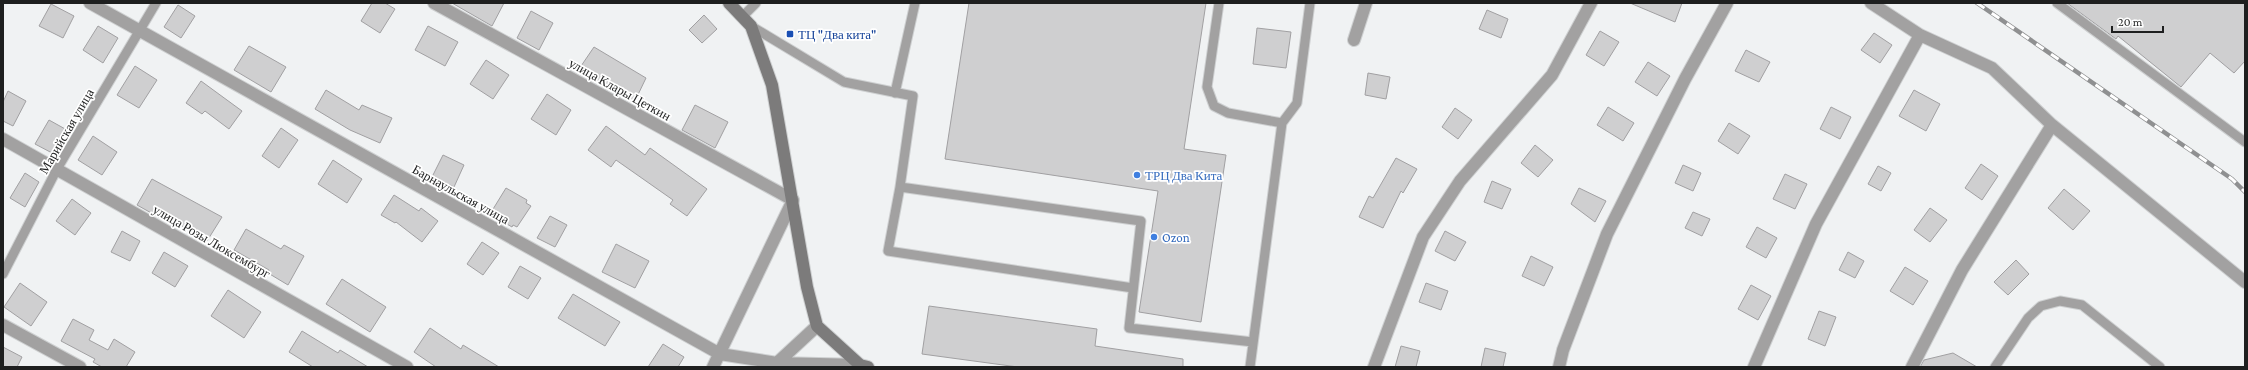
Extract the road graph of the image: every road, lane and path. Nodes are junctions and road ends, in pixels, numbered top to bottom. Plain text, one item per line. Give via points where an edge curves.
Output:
1 (90, 3) edge
2 (156, 3) edge
3 (434, 3) edge
4 (729, 3) edge
5 (756, 3) edge
6 (915, 3) edge
7 (1219, 3) edge
8 (1310, 3) edge
9 (1366, 3) edge
10 (1591, 3) edge
11 (1727, 3) edge
12 (1871, 3) edge
13 (2056, 3) edge
14 (742, 16) junction
15 (751, 26) junction
16 (139, 31) junction
17 (1920, 35) junction
18 (1354, 40) dead end
19 (895, 93) junction
20 (1282, 123) junction
21 (2052, 125) junction
22 (3, 139) edge
23 (2245, 142) edge
24 (57, 169) junction
25 (900, 187) junction
26 (793, 200) junction
27 (3, 274) edge
28 (2245, 282) edge
29 (1133, 288) junction
30 (3, 325) edge
31 (817, 326) junction
32 (1253, 342) junction
33 (720, 354) junction
34 (777, 363) junction
35 (864, 366) edge
36 (80, 367) edge
37 (407, 367) edge
38 (713, 367) edge
39 (1250, 367) edge
40 (1374, 367) edge
41 (1559, 367) edge
42 (1754, 367) edge
43 (1912, 367) edge
44 (1995, 367) edge
45 (2160, 367) edge

1 - 16 street, Барнаульская улица
2 - 16 lane, Марийская улица
3 - 26 street, улица Клары Цеткин
4 - 14 street
5 - 14 lane
6 - 19 lane
7 - 20 lane via 1207,87 1214,106 1228,113
8 - 20 lane via 1297,103
9 - 18 street
10 - 40 street via 1552,75 1460,181 1423,237
11 - 41 street via 1607,234 1563,350
12 - 17 street
13 - 23 lane
14 - 15 street
15 - 19 lane via 844,82
15 - 26 street via 772,85
16 - 24 lane, Марийская улица
16 - 33 street, Барнаульская улица
17 - 21 street via 1992,68
17 - 42 street via 1816,224
19 - 25 lane via 913,96
20 - 32 lane
21 - 28 street
21 - 43 street via 1962,270
22 - 24 street, улица Розы Люксембург
24 - 27 lane, Марийская улица
24 - 37 street, улица Розы Люксембург
25 - 29 lane via 1141,221
25 - 29 lane via 888,251
26 - 31 street via 807,286
26 - 33 street
29 - 32 lane via 1129,328
30 - 36 street
31 - 34 street
31 - 35 street
32 - 39 lane
33 - 34 street, Барнаульская улица
33 - 38 street
34 - 35 street, Барнаульская улица
44 - 45 lane via 2028,318 2041,306 2060,301 2082,305

